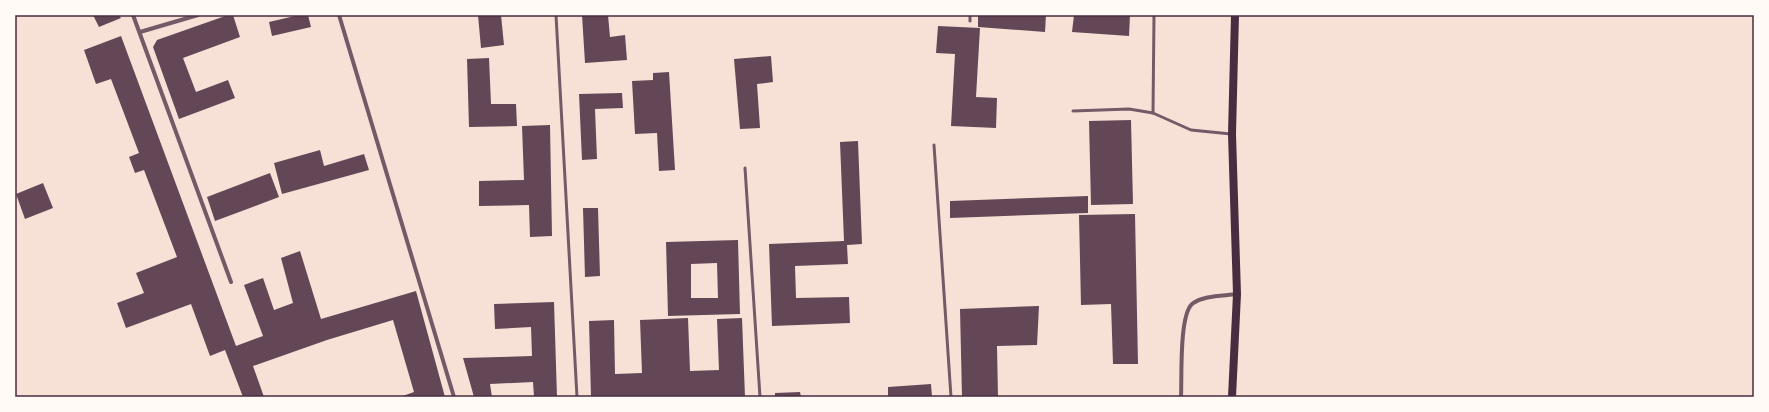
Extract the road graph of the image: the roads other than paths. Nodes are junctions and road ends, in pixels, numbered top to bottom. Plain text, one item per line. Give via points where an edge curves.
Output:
1 (133, 15) edge
2 (198, 15) edge
3 (339, 15) edge
4 (556, 15) edge
5 (970, 15) edge
6 (1154, 15) edge
7 (1235, 15) edge
8 (970, 21) dead end
9 (140, 32) junction
10 (1073, 111) dead end
11 (1153, 113) junction
12 (1232, 134) junction
13 (934, 145) dead end
14 (745, 168) dead end
15 (231, 282) dead end
16 (1237, 294) junction
17 (454, 397) edge
18 (577, 397) edge
19 (760, 397) edge
20 (951, 397) edge
21 (1182, 397) edge
22 (1232, 397) edge

1 - 9 street
2 - 9 street
3 - 17 street
4 - 18 lane
5 - 8 lane
6 - 11 lane
7 - 12 main road
9 - 15 street
10 - 11 lane via 1129,109
11 - 12 lane via 1191,130
12 - 16 main road
13 - 20 lane
14 - 19 lane
16 - 21 street via 1200,299 1192,304 1186,314 1182,348
16 - 22 main road

